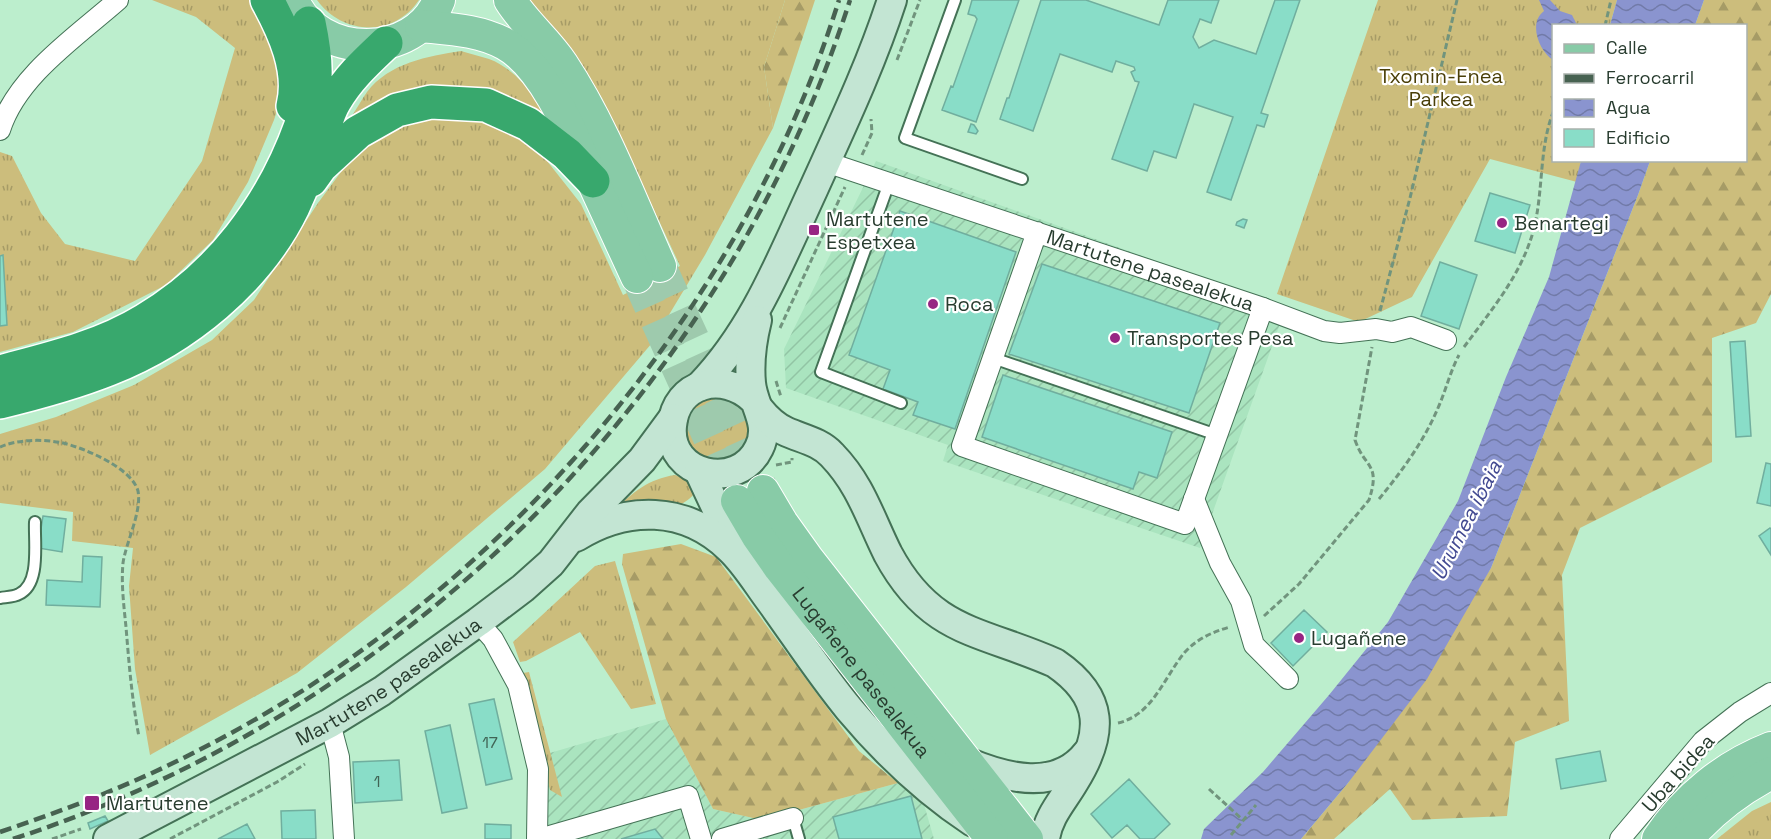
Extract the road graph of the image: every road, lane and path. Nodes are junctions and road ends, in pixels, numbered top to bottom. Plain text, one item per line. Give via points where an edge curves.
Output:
1 (118, 0) edge
2 (267, 0) edge
3 (439, 0) edge
4 (892, 0) edge
5 (956, 0) edge
6 (1457, 0) edge
7 (1611, 0) edge
8 (509, 6) edge
9 (301, 12) edge
10 (1605, 24) edge
11 (421, 26) junction
12 (386, 43) junction
13 (870, 110) dead end
14 (1552, 118) edge
15 (2, 121) edge
16 (826, 162) junction
17 (854, 171) junction
18 (1022, 179) dead end
19 (593, 181) junction
20 (889, 183) junction
21 (281, 199) junction
22 (1036, 232) junction
23 (763, 299) junction
24 (1263, 308) junction
25 (1376, 329) junction
26 (779, 332) dead end
27 (1446, 340) dead end
28 (993, 358) junction
29 (0, 372) edge
30 (775, 378) dead end
31 (700, 386) junction
32 (0, 402) edge
33 (900, 403) dead end
34 (766, 404) junction
35 (673, 417) junction
36 (1217, 435) junction
37 (0, 447) edge
38 (753, 458) junction
39 (839, 464) junction
40 (694, 468) junction
41 (631, 473) junction
42 (1194, 499) junction
43 (1379, 499) dead end
44 (35, 522) dead end
45 (569, 542) junction
46 (741, 562) junction
47 (0, 598) edge
48 (478, 622) junction
49 (1248, 623) junction
50 (1288, 679) dead end
51 (1771, 693) edge
52 (330, 723) junction
53 (1113, 724) dead end
54 (139, 736) dead end
55 (1092, 747) junction
56 (1771, 748) edge
57 (967, 762) junction
58 (1771, 773) edge
59 (1209, 789) dead end
60 (1256, 805) dead end
61 (793, 818) joint
62 (1243, 820) junction
63 (81, 829) dead end
64 (988, 834) edge
65 (1231, 835) dead end
66 (52, 839) edge
67 (108, 839) edge
68 (344, 839) edge
69 (538, 839) edge
70 (701, 839) edge
71 (722, 839) edge
72 (799, 839) edge
73 (1027, 839) edge
74 (1045, 839) edge
75 (1620, 839) edge
76 (1658, 839) edge
77 (1687, 839) edge

1 - 15 street via 28,79
2 - 21 highway via 288,46 295,83
3 - 11 main road
4 - 16 main road, Martutene pasealekua
5 - 18 lane via 906,138
6 - 25 path
7 - 10 path
8 - 19 main road via 561,62 590,110 648,272
9 - 12 main road via 330,38 355,46
9 - 21 highway via 315,56 315,80 285,168
11 - 12 main road
11 - 19 main road via 481,33 508,45 528,63 563,117
12 - 21 highway via 347,82
13 - 17 path via 872,133
14 - 43 path via 1536,222 1527,249 1504,292 1460,352 1438,408 1416,448
16 - 17 street, Martutene pasealekua
16 - 23 main road, Martutene pasealekua
17 - 20 street, Martutene pasealekua
17 - 26 path
19 - 21 highway via 567,154 528,124 486,105 432,102 397,110 358,132
20 - 22 street, Martutene pasealekua
20 - 33 lane via 821,372
21 - 29 highway via 249,226 215,266 182,296 144,321 95,344
21 - 32 highway via 281,229 229,292 195,321 156,347 109,369
22 - 24 street, Martutene pasealekua
22 - 28 street, Martutene pasealekua
23 - 31 main road, Martutene pasealekua via 734,347
23 - 34 main road, Martutene pasealekua via 751,348 750,374
24 - 25 street, Martutene pasealekua via 1324,331
24 - 36 street, Martutene pasealekua
25 - 27 street, Martutene pasealekua via 1392,332 1411,327
25 - 49 path via 1355,440 1373,474 1369,500 1299,584 1269,613
28 - 36 lane
28 - 42 street, Martutene pasealekua via 962,446 1185,524
30 - 34 path via 781,397
31 - 34 main road via 723,383
31 - 35 main road, Martutene pasealekua via 682,398
34 - 38 main road, Martutene pasealekua via 763,435
34 - 39 main road via 776,426 823,447
35 - 40 main road via 674,444
35 - 41 main road, Martutene pasealekua
36 - 42 street, Martutene pasealekua
37 - 54 path via 33,440 63,443 107,460 127,475 138,490 123,564 131,697
38 - 39 main road via 793,452
38 - 40 main road, Martutene pasealekua via 728,474 713,475
39 - 55 main road via 859,490 898,571 924,604 970,632 1055,663 1077,681 1095,711
40 - 41 main road, Martutene pasealekua via 660,465
40 - 46 main road
41 - 45 main road, Martutene pasealekua via 609,491
42 - 49 street
44 - 47 lane via 34,574 30,585 20,594
45 - 46 main road via 592,527 624,516 658,515 705,529
45 - 48 main road, Martutene pasealekua via 537,576
46 - 64 main road via 882,747 949,806
48 - 52 main road, Martutene pasealekua
48 - 69 street via 493,639 518,685 538,769
49 - 50 street via 1254,645
49 - 53 path via 1213,632 1194,644 1155,697 1133,717
51 - 75 street, Uba bidea via 1703,741
52 - 67 main road, Martutene pasealekua
52 - 68 street via 339,757
55 - 57 main road via 1064,773 1039,778 986,771
55 - 74 main road via 1074,784 1054,810
56 - 76 main road via 1708,784
57 - 64 main road, Lugañene pasealekua via 782,524 750,496 756,535
57 - 73 main road, Lugañene pasealekua
58 - 77 main road via 1724,801
59 - 62 path
60 - 62 path
61 - 71 street
61 - 72 lane
62 - 65 path
63 - 66 path
69 - 70 street via 688,796

